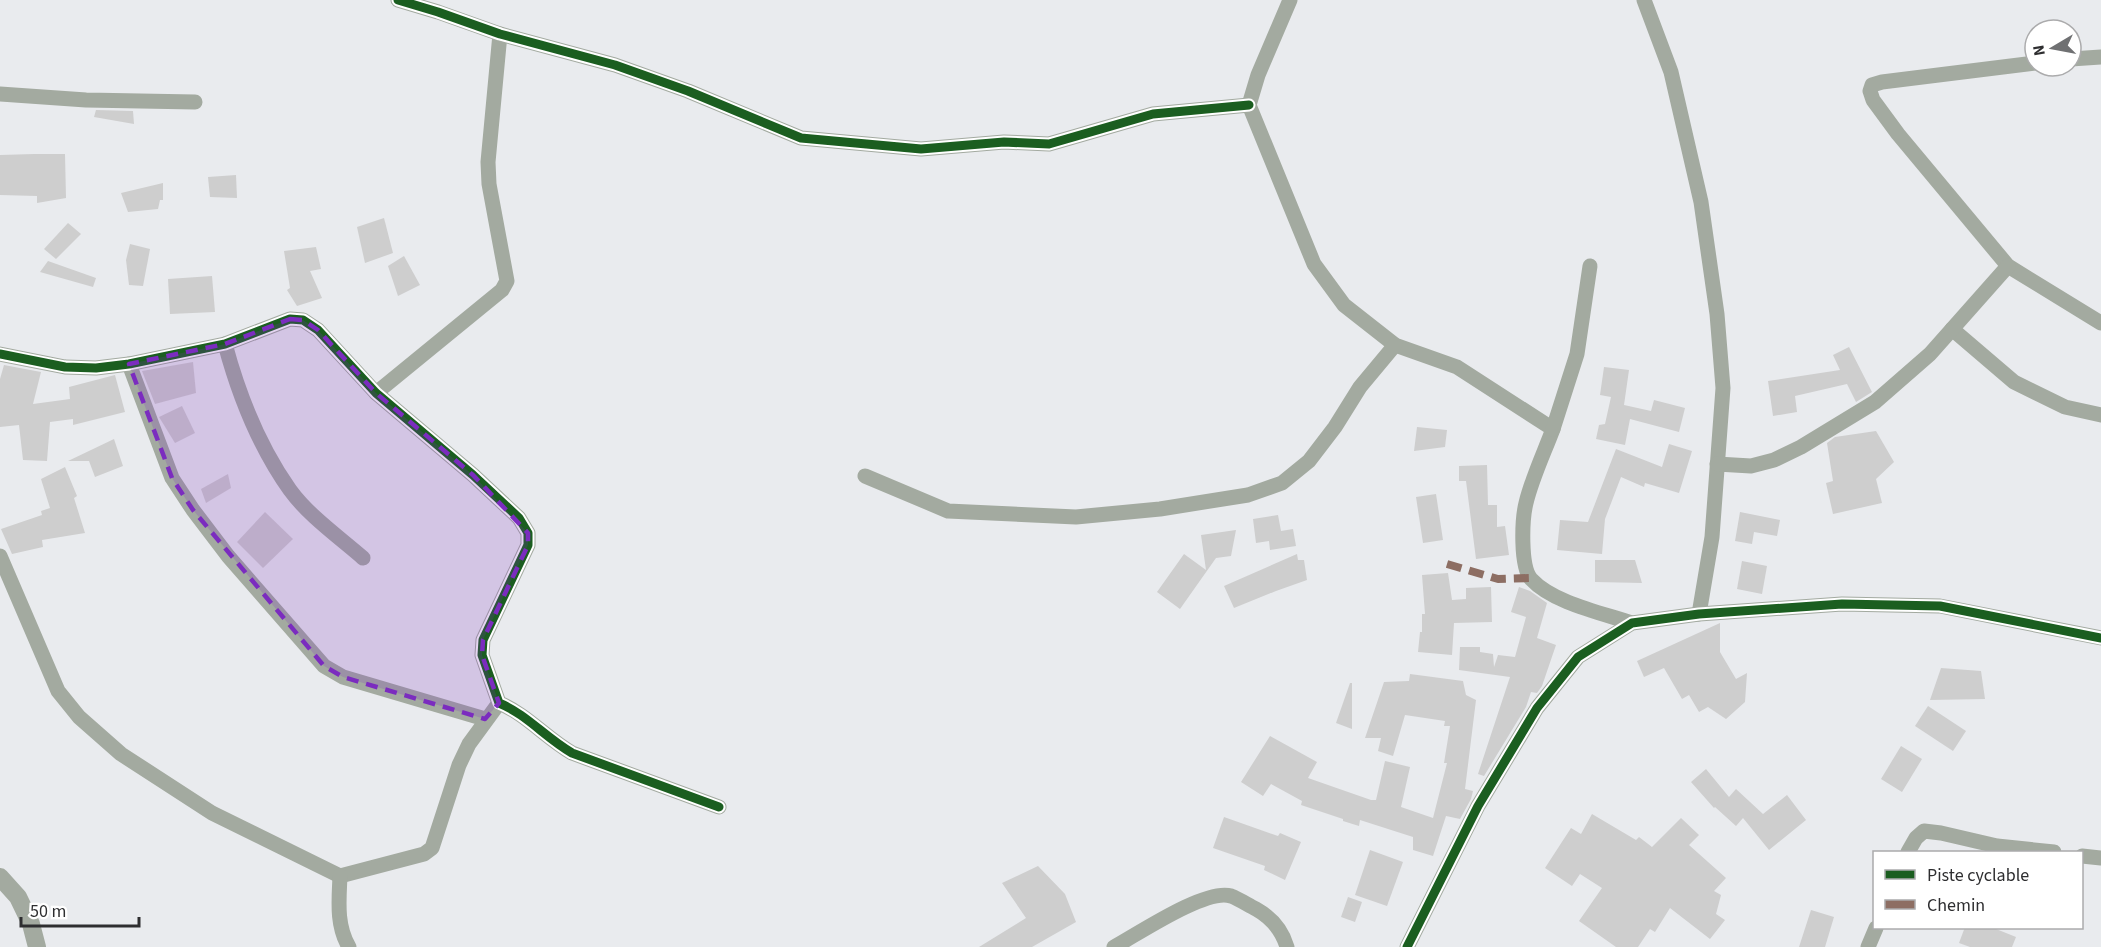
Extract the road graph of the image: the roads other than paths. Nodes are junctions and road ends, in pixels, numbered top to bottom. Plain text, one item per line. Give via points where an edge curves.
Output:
1 (398, 0) edge
2 (1290, 0) edge
3 (1644, 0) edge
4 (500, 34) junction
5 (2101, 57) edge
6 (2083, 58) edge
7 (2023, 64) edge
8 (0, 94) edge
9 (195, 102) dead end
10 (1249, 105) junction
11 (1590, 266) dead end
12 (2008, 266) junction
13 (2101, 323) edge
14 (1952, 329) junction
15 (225, 344) junction
16 (1395, 345) junction
17 (0, 354) edge
18 (129, 364) junction
19 (376, 393) junction
20 (2101, 415) edge
21 (1553, 429) junction
22 (1718, 464) junction
23 (864, 476) dead end
24 (0, 556) edge
25 (363, 558) dead end
26 (1700, 614) junction
27 (1632, 623) junction
28 (2101, 638) edge
29 (499, 703) junction
30 (486, 720) junction
31 (719, 807) dead end
32 (1909, 851) edge
33 (2044, 851) edge
34 (2083, 856) edge
35 (2101, 858) edge
36 (340, 876) junction
37 (0, 877) edge
38 (1875, 929) edge
39 (36, 947) edge
40 (349, 947) edge
41 (1114, 947) edge
42 (1287, 947) edge
43 (1407, 947) edge
44 (1868, 947) edge

1 - 4 street
2 - 10 street
3 - 22 street via 1671,72 1701,202 1723,388
4 - 10 street via 615,65 801,138 921,149 1004,142 1049,144 1153,114
4 - 19 street via 488,162 507,281 502,290
5 - 6 street
7 - 12 street via 1882,82 1872,85 1870,91 1898,134
8 - 9 street
10 - 16 street via 1314,264 1344,305
11 - 21 street via 1576,354
12 - 13 street
12 - 14 street
14 - 20 street via 2014,382 2065,407
14 - 22 street via 1930,354 1875,402 1801,447 1751,466
15 - 18 street
15 - 19 street via 290,319 303,320 318,330
15 - 25 street via 238,391 254,428 290,491
16 - 21 street via 1457,367
16 - 23 street via 1360,387 1309,461 1282,483 1248,495 1076,517 948,511
17 - 18 street via 65,367
18 - 30 street via 172,478 182,494 228,556 324,666 343,677
19 - 29 street via 473,475 519,518 528,533 528,545 483,640 482,655
21 - 27 street via 1526,504 1522,557 1530,578 1560,597
22 - 26 street
24 - 36 street via 58,691 79,717 122,754 213,813
26 - 27 street
26 - 28 street via 1842,604 1940,606
27 - 43 street via 1578,657 1537,708 1478,806
29 - 30 street
29 - 31 street via 512,708 572,753
30 - 36 street via 459,765 432,848 424,854
32 - 33 street via 1924,831
34 - 35 street
36 - 40 street via 340,924
37 - 39 street via 18,897 31,924
38 - 44 street
41 - 42 street via 1188,905 1207,897 1230,895 1265,914 1283,934

